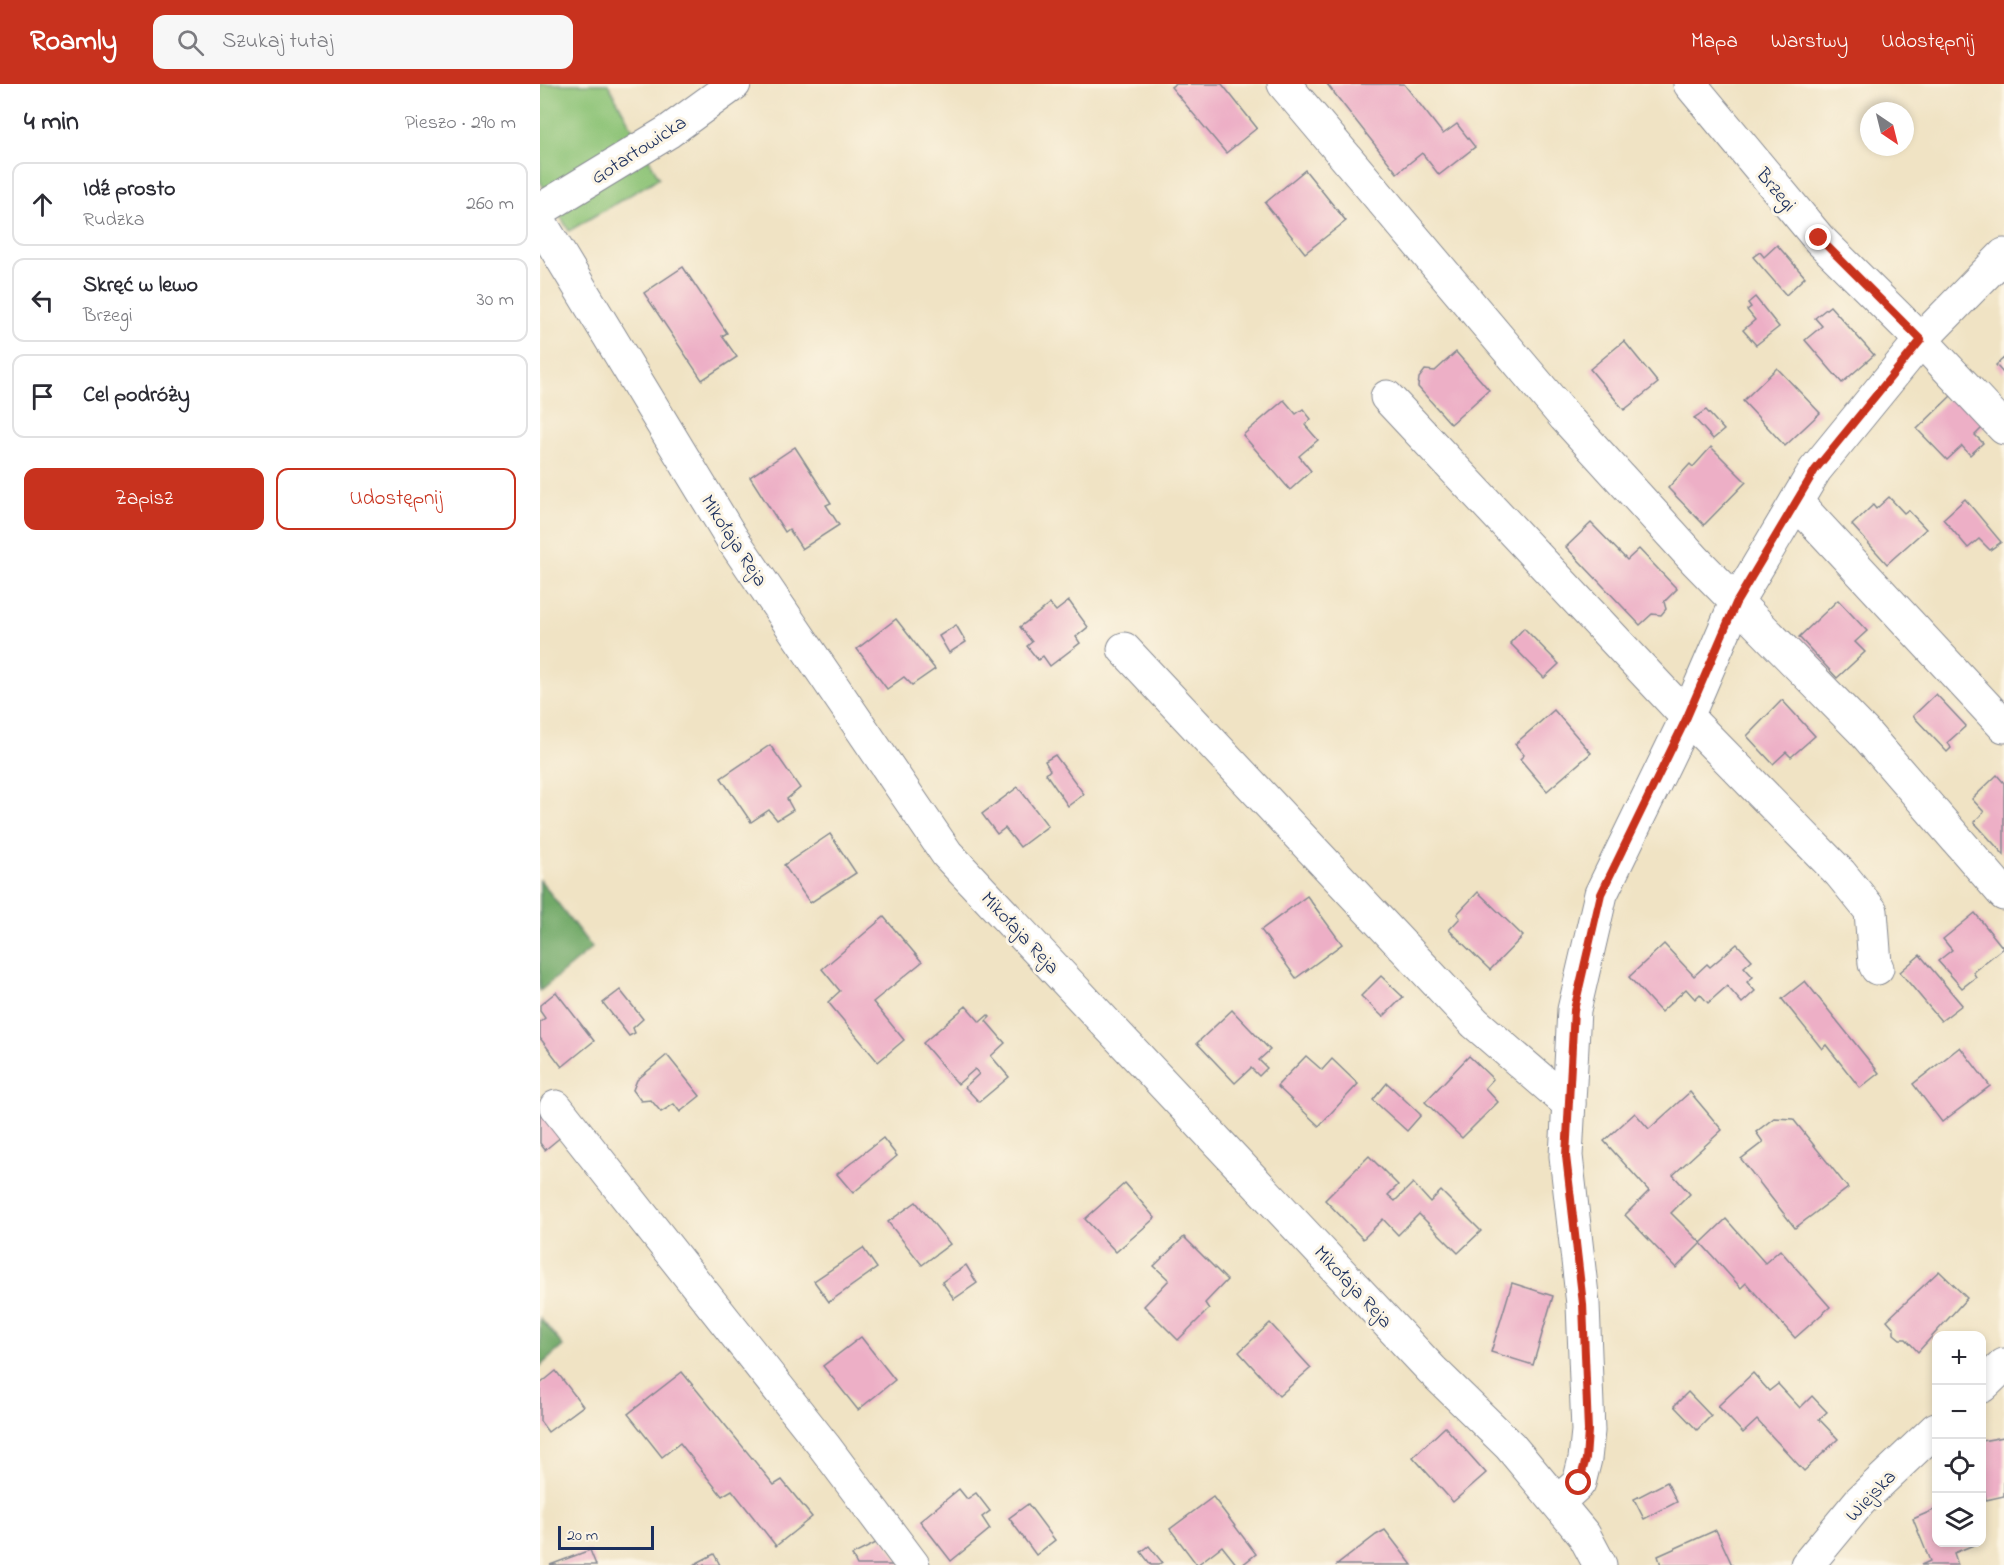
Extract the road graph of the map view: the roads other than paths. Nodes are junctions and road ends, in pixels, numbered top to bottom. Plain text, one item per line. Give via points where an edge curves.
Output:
1 (734, 84) edge
2 (1284, 84) edge
3 (1690, 84) edge
4 (540, 210) edge
5 (540, 222) edge
6 (2004, 255) edge
7 (1921, 340) junction
8 (1387, 397) dead end
9 (2004, 429) edge
10 (1796, 502) junction
11 (1736, 603) junction
12 (1124, 649) dead end
13 (1687, 717) junction
14 (2004, 726) edge
15 (2004, 894) edge
16 (1877, 968) dead end
17 (1569, 1104) junction
18 (556, 1107) dead end
19 (2004, 1365) edge
20 (1983, 1385) edge
21 (1932, 1433) edge
22 (1558, 1502) junction
23 (913, 1565) edge
24 (1600, 1565) edge
25 (1807, 1565) edge

1 - 4 street, Gotartowicka via 668,132
2 - 11 street via 1565,417
3 - 7 street, Brzegi via 1819,238
5 - 22 street, Mikołaja Reja via 731,537 947,854 1432,1370 1510,1446
6 - 7 street
7 - 9 street, Brzegi
7 - 10 street via 1815,470
8 - 13 street
10 - 11 street
10 - 14 street
11 - 13 street
11 - 15 street via 1864,732
12 - 17 street via 1475,1023
13 - 16 street via 1840,873 1871,911
13 - 17 street via 1601,894 1574,1010
17 - 22 street via 1566,1156 1583,1304 1588,1431 1582,1474 1575,1488
18 - 23 street
19 - 20 street
21 - 25 street, Wiejska via 1860,1501
22 - 24 street, Mikołaja Reja via 1584,1535

